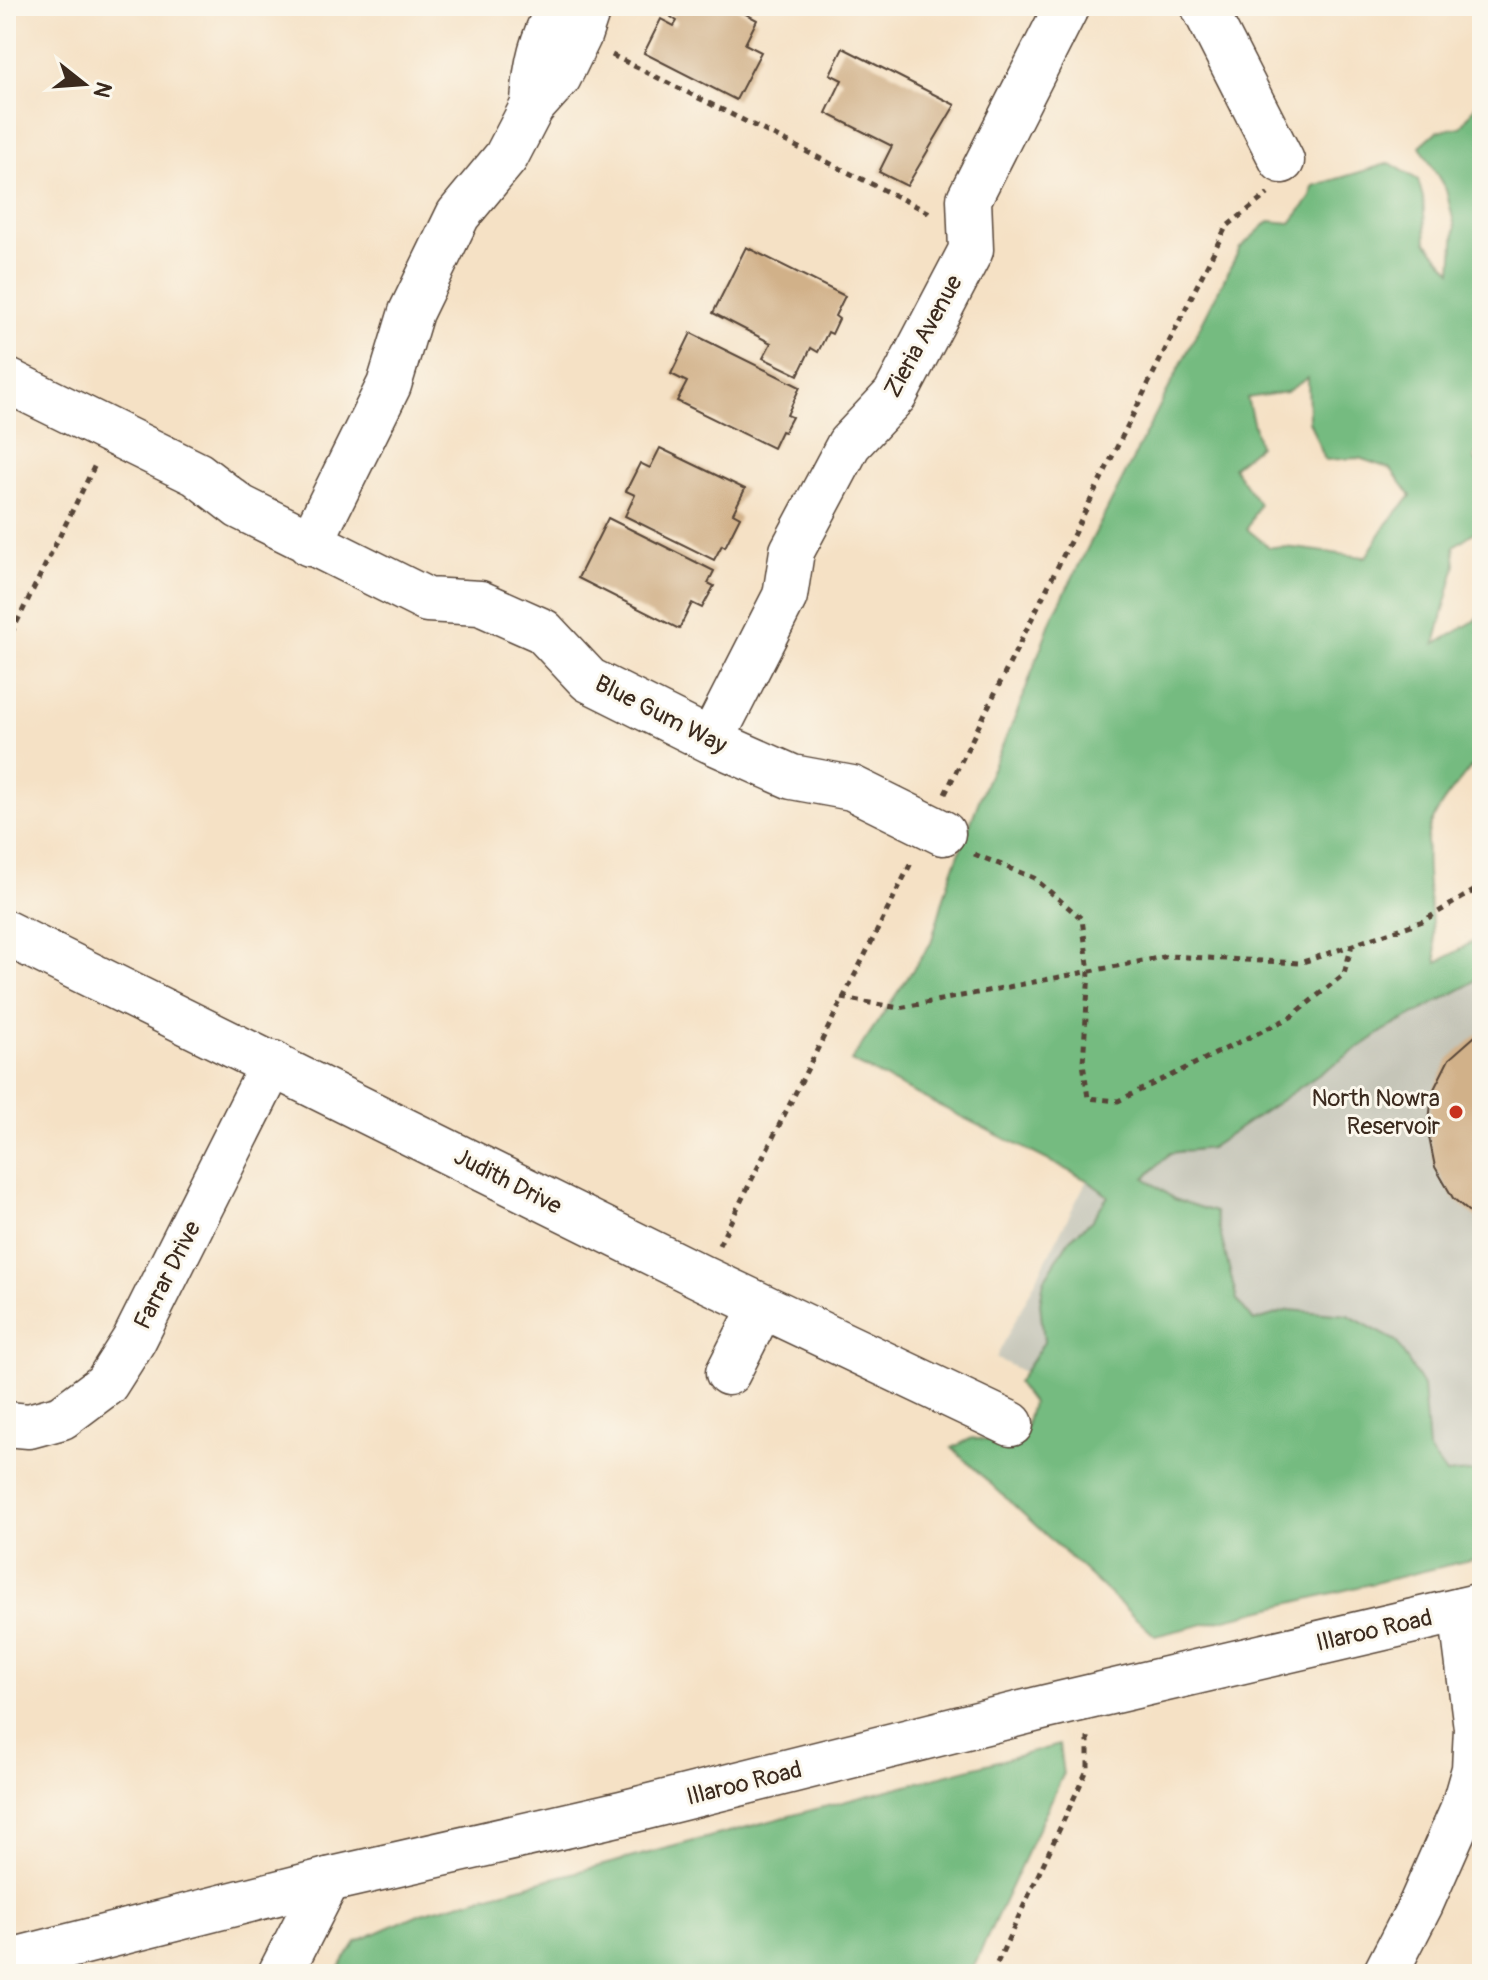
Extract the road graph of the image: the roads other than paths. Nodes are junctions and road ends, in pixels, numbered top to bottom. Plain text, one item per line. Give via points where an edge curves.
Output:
1 (1067, 6) edge
2 (1203, 6) edge
3 (577, 13) edge
4 (1282, 161) road end
5 (6, 380) edge
6 (310, 544) junction
7 (711, 741) junction
8 (927, 826) road end
9 (6, 933) edge
10 (273, 1063) junction
11 (762, 1306) junction
12 (728, 1373) dead end
13 (6, 1424) edge
14 (1011, 1424) dead end
15 (1472, 1607) edge
16 (328, 1880) junction
17 (6, 1962) edge
18 (280, 1974) edge
19 (1385, 1974) edge

1 - 7 street, Zieria Avenue via 969,199 971,250 895,395 849,444 792,551 785,596
2 - 4 street
3 - 6 street via 543,37 532,107 506,157 458,215 411,312 389,385
5 - 6 street, Blue Gum Way via 197,474 240,507
6 - 7 street, Blue Gum Way via 427,600 480,603 543,631 589,680
7 - 8 street, Blue Gum Way via 792,777 852,788
9 - 10 street, Judith Drive
10 - 11 street, Judith Drive
10 - 13 street, Farrar Drive via 134,1340 106,1384 62,1417 29,1426
11 - 12 street
11 - 14 street, Judith Drive
15 - 16 street, Illaroo Road
15 - 19 street via 1474,1769 1462,1811
16 - 17 street, Illaroo Road
16 - 18 street

